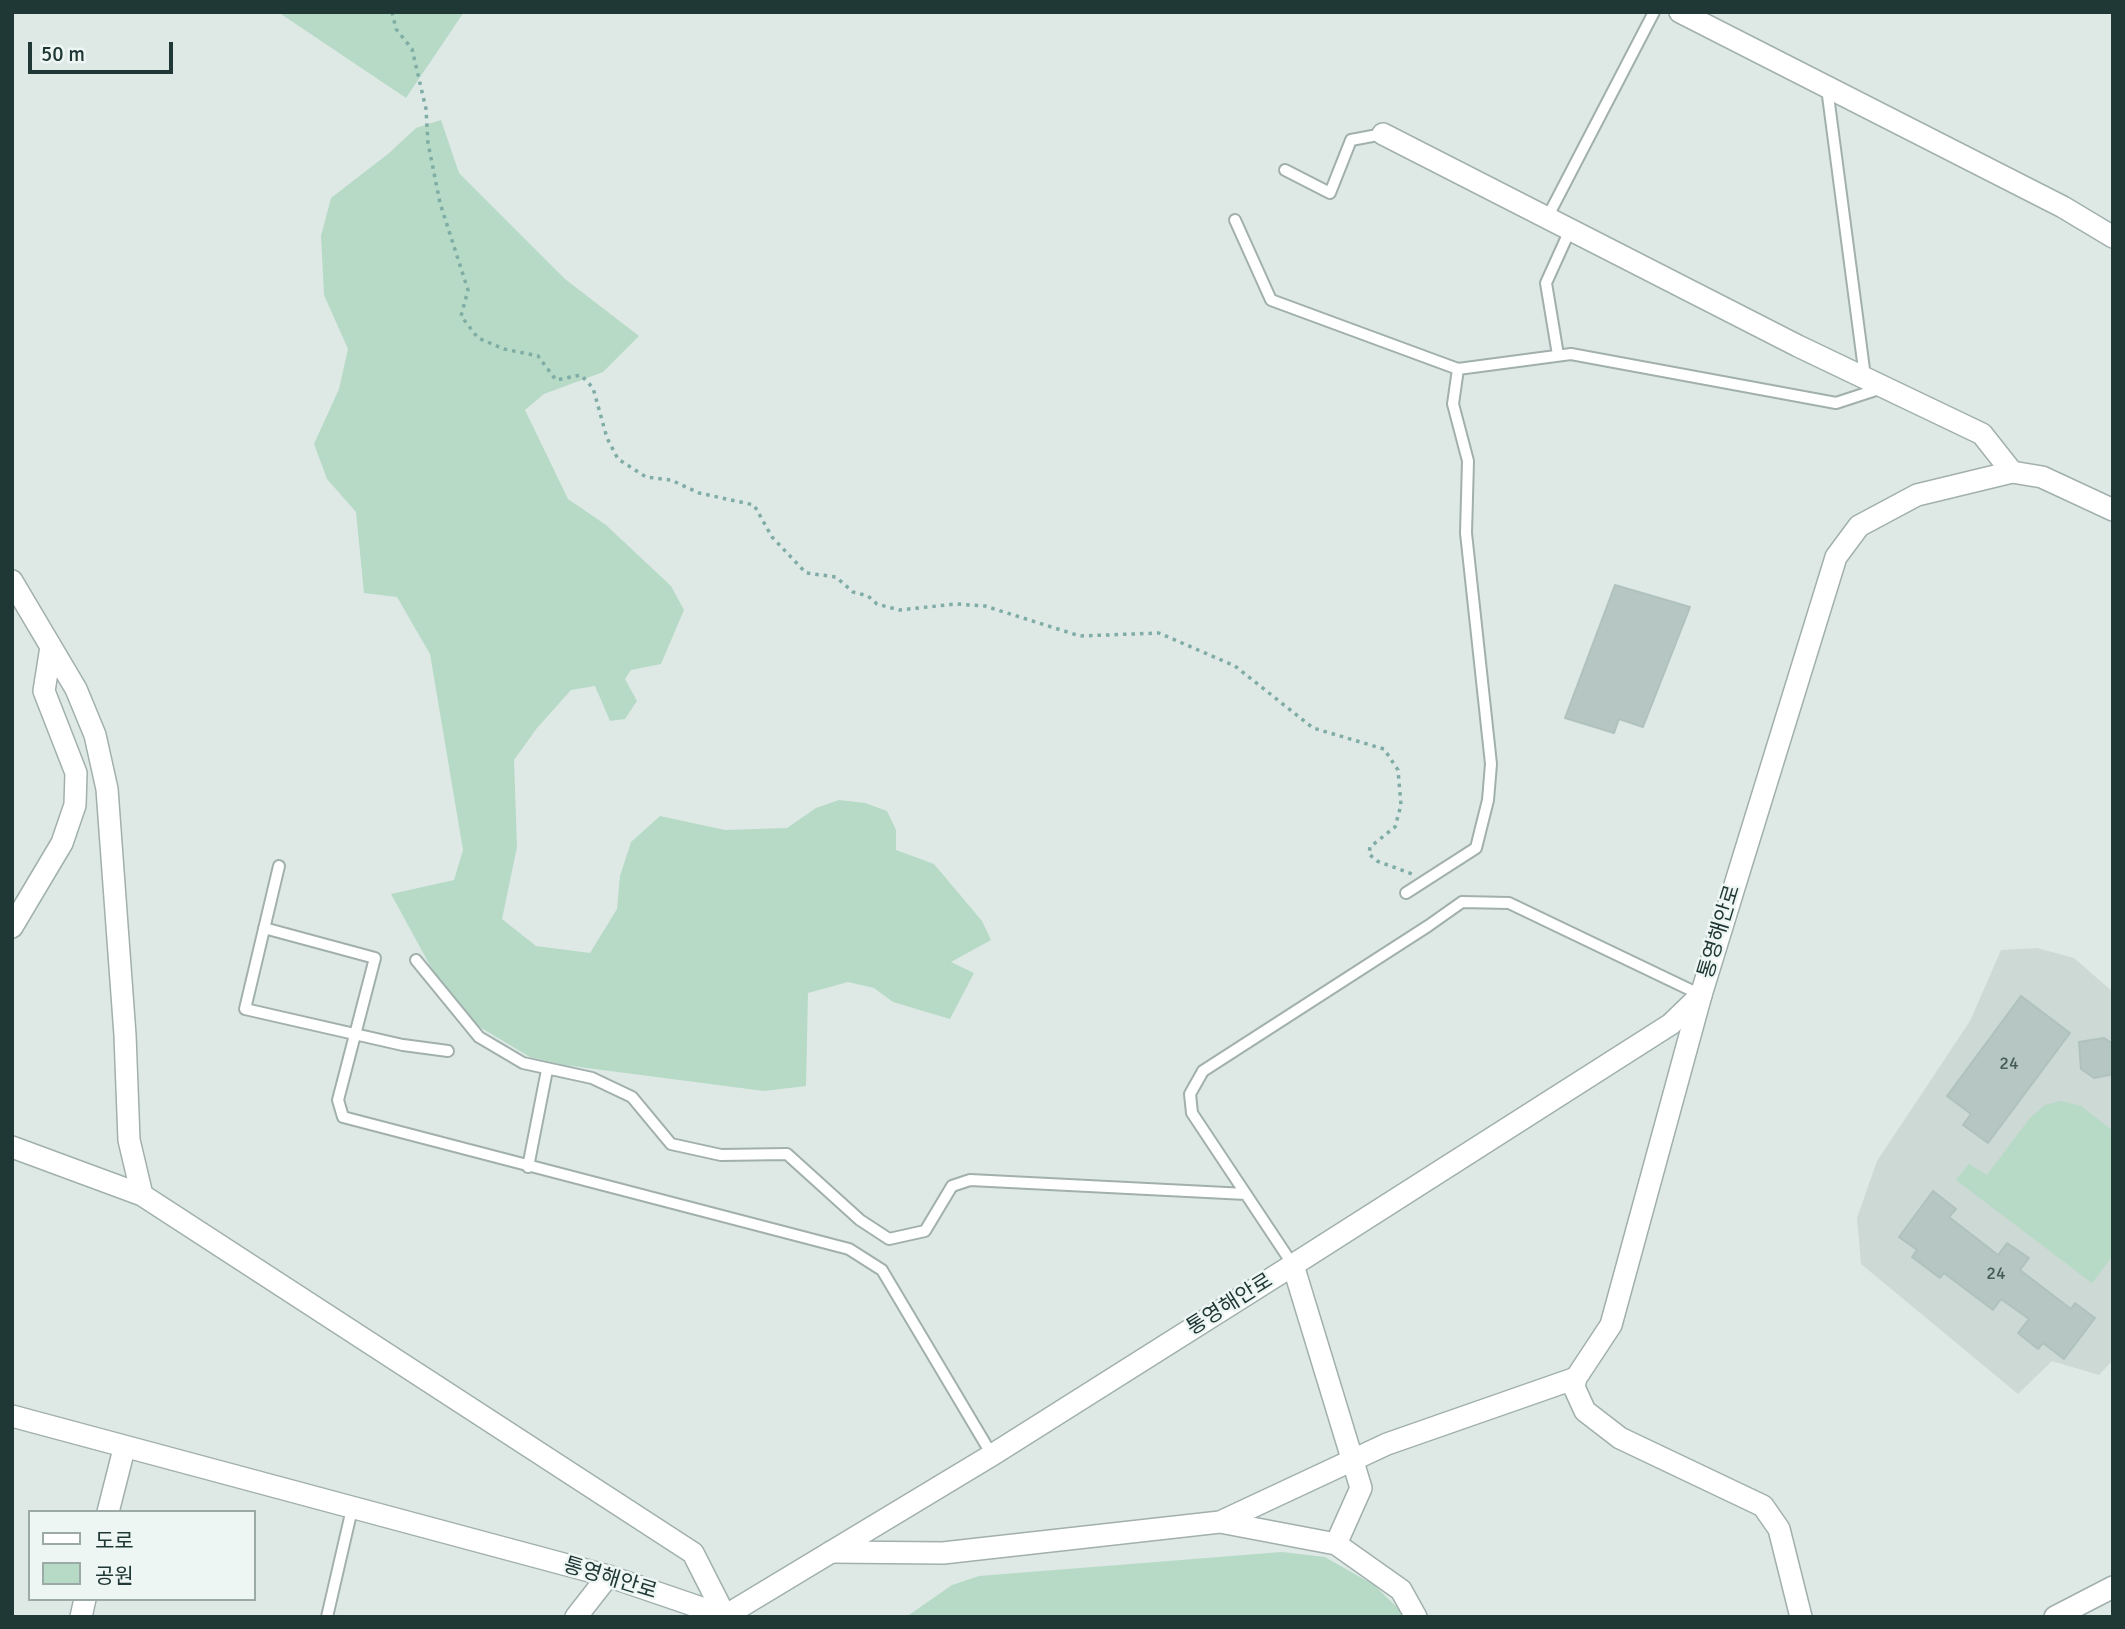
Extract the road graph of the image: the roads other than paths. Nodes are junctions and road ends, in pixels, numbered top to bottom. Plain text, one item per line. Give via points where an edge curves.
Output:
1 (1654, 12) edge
2 (1680, 12) edge
3 (1827, 88) junction
4 (1383, 134) joint
5 (1285, 170) dead end
6 (1547, 218) junction
7 (1235, 220) dead end
8 (1570, 230) junction
9 (2113, 237) edge
10 (1558, 355) junction
11 (1458, 369) junction
12 (1875, 383) junction
13 (2011, 472) junction
14 (2113, 510) edge
15 (12, 581) edge
16 (51, 647) junction
17 (279, 866) dead end
18 (1406, 893) dead end
19 (12, 926) edge
20 (264, 928) junction
21 (416, 960) dead end
22 (1701, 995) junction
23 (355, 1034) junction
24 (448, 1051) dead end
25 (547, 1070) junction
26 (12, 1147) edge
27 (528, 1167) junction
28 (1246, 1194) junction
29 (142, 1195) junction
30 (1293, 1265) junction
31 (1576, 1378) junction
32 (12, 1416) edge
33 (124, 1448) junction
34 (992, 1455) junction
35 (1352, 1460) junction
36 (352, 1509) junction
37 (108, 1510) edge
38 (1220, 1522) junction
39 (1336, 1544) junction
40 (831, 1552) junction
41 (608, 1576) junction
42 (2113, 1587) edge
43 (725, 1616) edge
44 (327, 1617) edge
45 (576, 1617) edge
46 (1416, 1617) edge
47 (1801, 1617) edge
48 (2055, 1617) edge

1 - 6 lane
2 - 3 street
3 - 9 street via 2063,207
3 - 12 lane
4 - 5 lane via 1351,139 1330,193
4 - 6 street
6 - 8 street
7 - 11 lane via 1271,300
8 - 10 lane via 1546,283
8 - 12 street
10 - 11 lane
10 - 12 lane via 1836,403
11 - 18 lane via 1453,404 1468,461 1466,533 1491,764 1488,800 1476,848
12 - 13 street via 1982,434
13 - 14 street, 통영해안로 via 2042,477
13 - 22 street, 통영해안로 via 1917,495 1859,526 1836,557
15 - 16 street
16 - 19 street via 44,691 76,773 75,805 62,843
16 - 29 street via 76,689 95,735 107,789 129,1140
17 - 20 lane
20 - 23 lane via 375,958
20 - 23 lane via 245,1009
21 - 25 lane via 479,1037 523,1063
22 - 28 lane via 1509,903 1462,902 1203,1071 1190,1094 1192,1113
22 - 30 street, 통영해안로 via 1671,1024
22 - 31 street via 1611,1325
23 - 24 lane
23 - 27 lane via 338,1100 343,1117
25 - 27 lane
25 - 28 lane via 592,1078 632,1097 671,1144 722,1154 787,1154 860,1220 889,1239 925,1231 952,1186 970,1180
26 - 29 street
27 - 34 lane via 849,1250 881,1270
28 - 30 lane
29 - 43 street via 693,1553
30 - 34 street, 통영해안로
30 - 35 street
31 - 35 street
31 - 47 street via 1574,1387 1585,1411 1620,1438 1763,1506 1779,1529
32 - 33 street, 통영해안로
33 - 36 street, 통영해안로
33 - 37 street
34 - 40 street, 통영해안로
35 - 38 street
35 - 39 street via 1361,1488
36 - 41 street, 통영해안로
36 - 44 lane
38 - 39 street
38 - 40 street via 943,1553
39 - 46 street via 1401,1590
40 - 43 street, 통영해안로
41 - 43 street, 통영해안로
41 - 45 street
42 - 48 street

